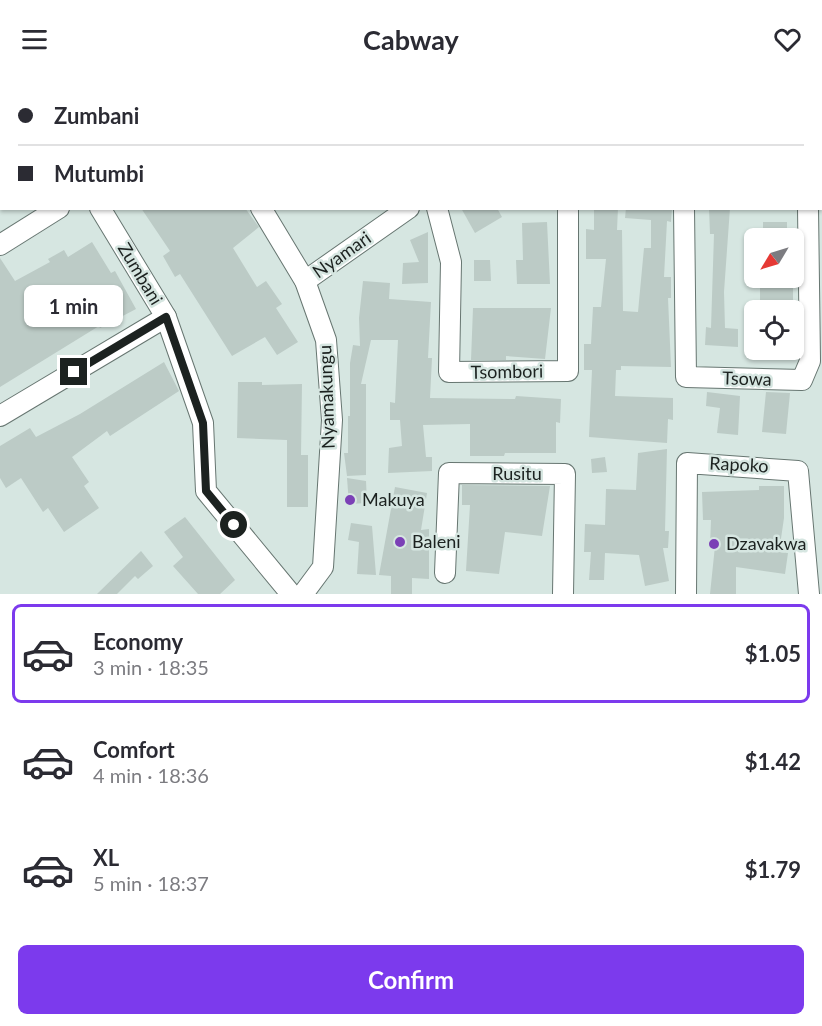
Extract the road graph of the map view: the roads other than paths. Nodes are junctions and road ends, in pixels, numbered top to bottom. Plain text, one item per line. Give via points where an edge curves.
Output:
1 (56, 210) edge
2 (101, 210) edge
3 (262, 210) edge
4 (406, 210) edge
5 (438, 210) edge
6 (568, 210) edge
7 (684, 210) edge
8 (808, 210) edge
9 (0, 245) edge
10 (305, 281) junction
11 (166, 317) junction
12 (0, 416) edge
13 (445, 573) dead end
14 (291, 594) edge
15 (303, 594) edge
16 (563, 594) edge
17 (686, 594) edge
18 (809, 594) edge

1 - 9 street
2 - 11 street, Zumbani
3 - 10 street, Nyamakungu
4 - 10 street, Nyamari
5 - 6 street, Tsombori via 451,262 449,372 568,371
7 - 8 street, Tsowa via 686,377 802,380 810,361
10 - 15 street, Nyamakungu via 326,340 332,420 323,567
11 - 12 street
11 - 14 street, Zumbani via 203,423 206,491
13 - 16 street, Rusitu via 448,473 565,474
17 - 18 street, Rapoko via 687,463 798,471

